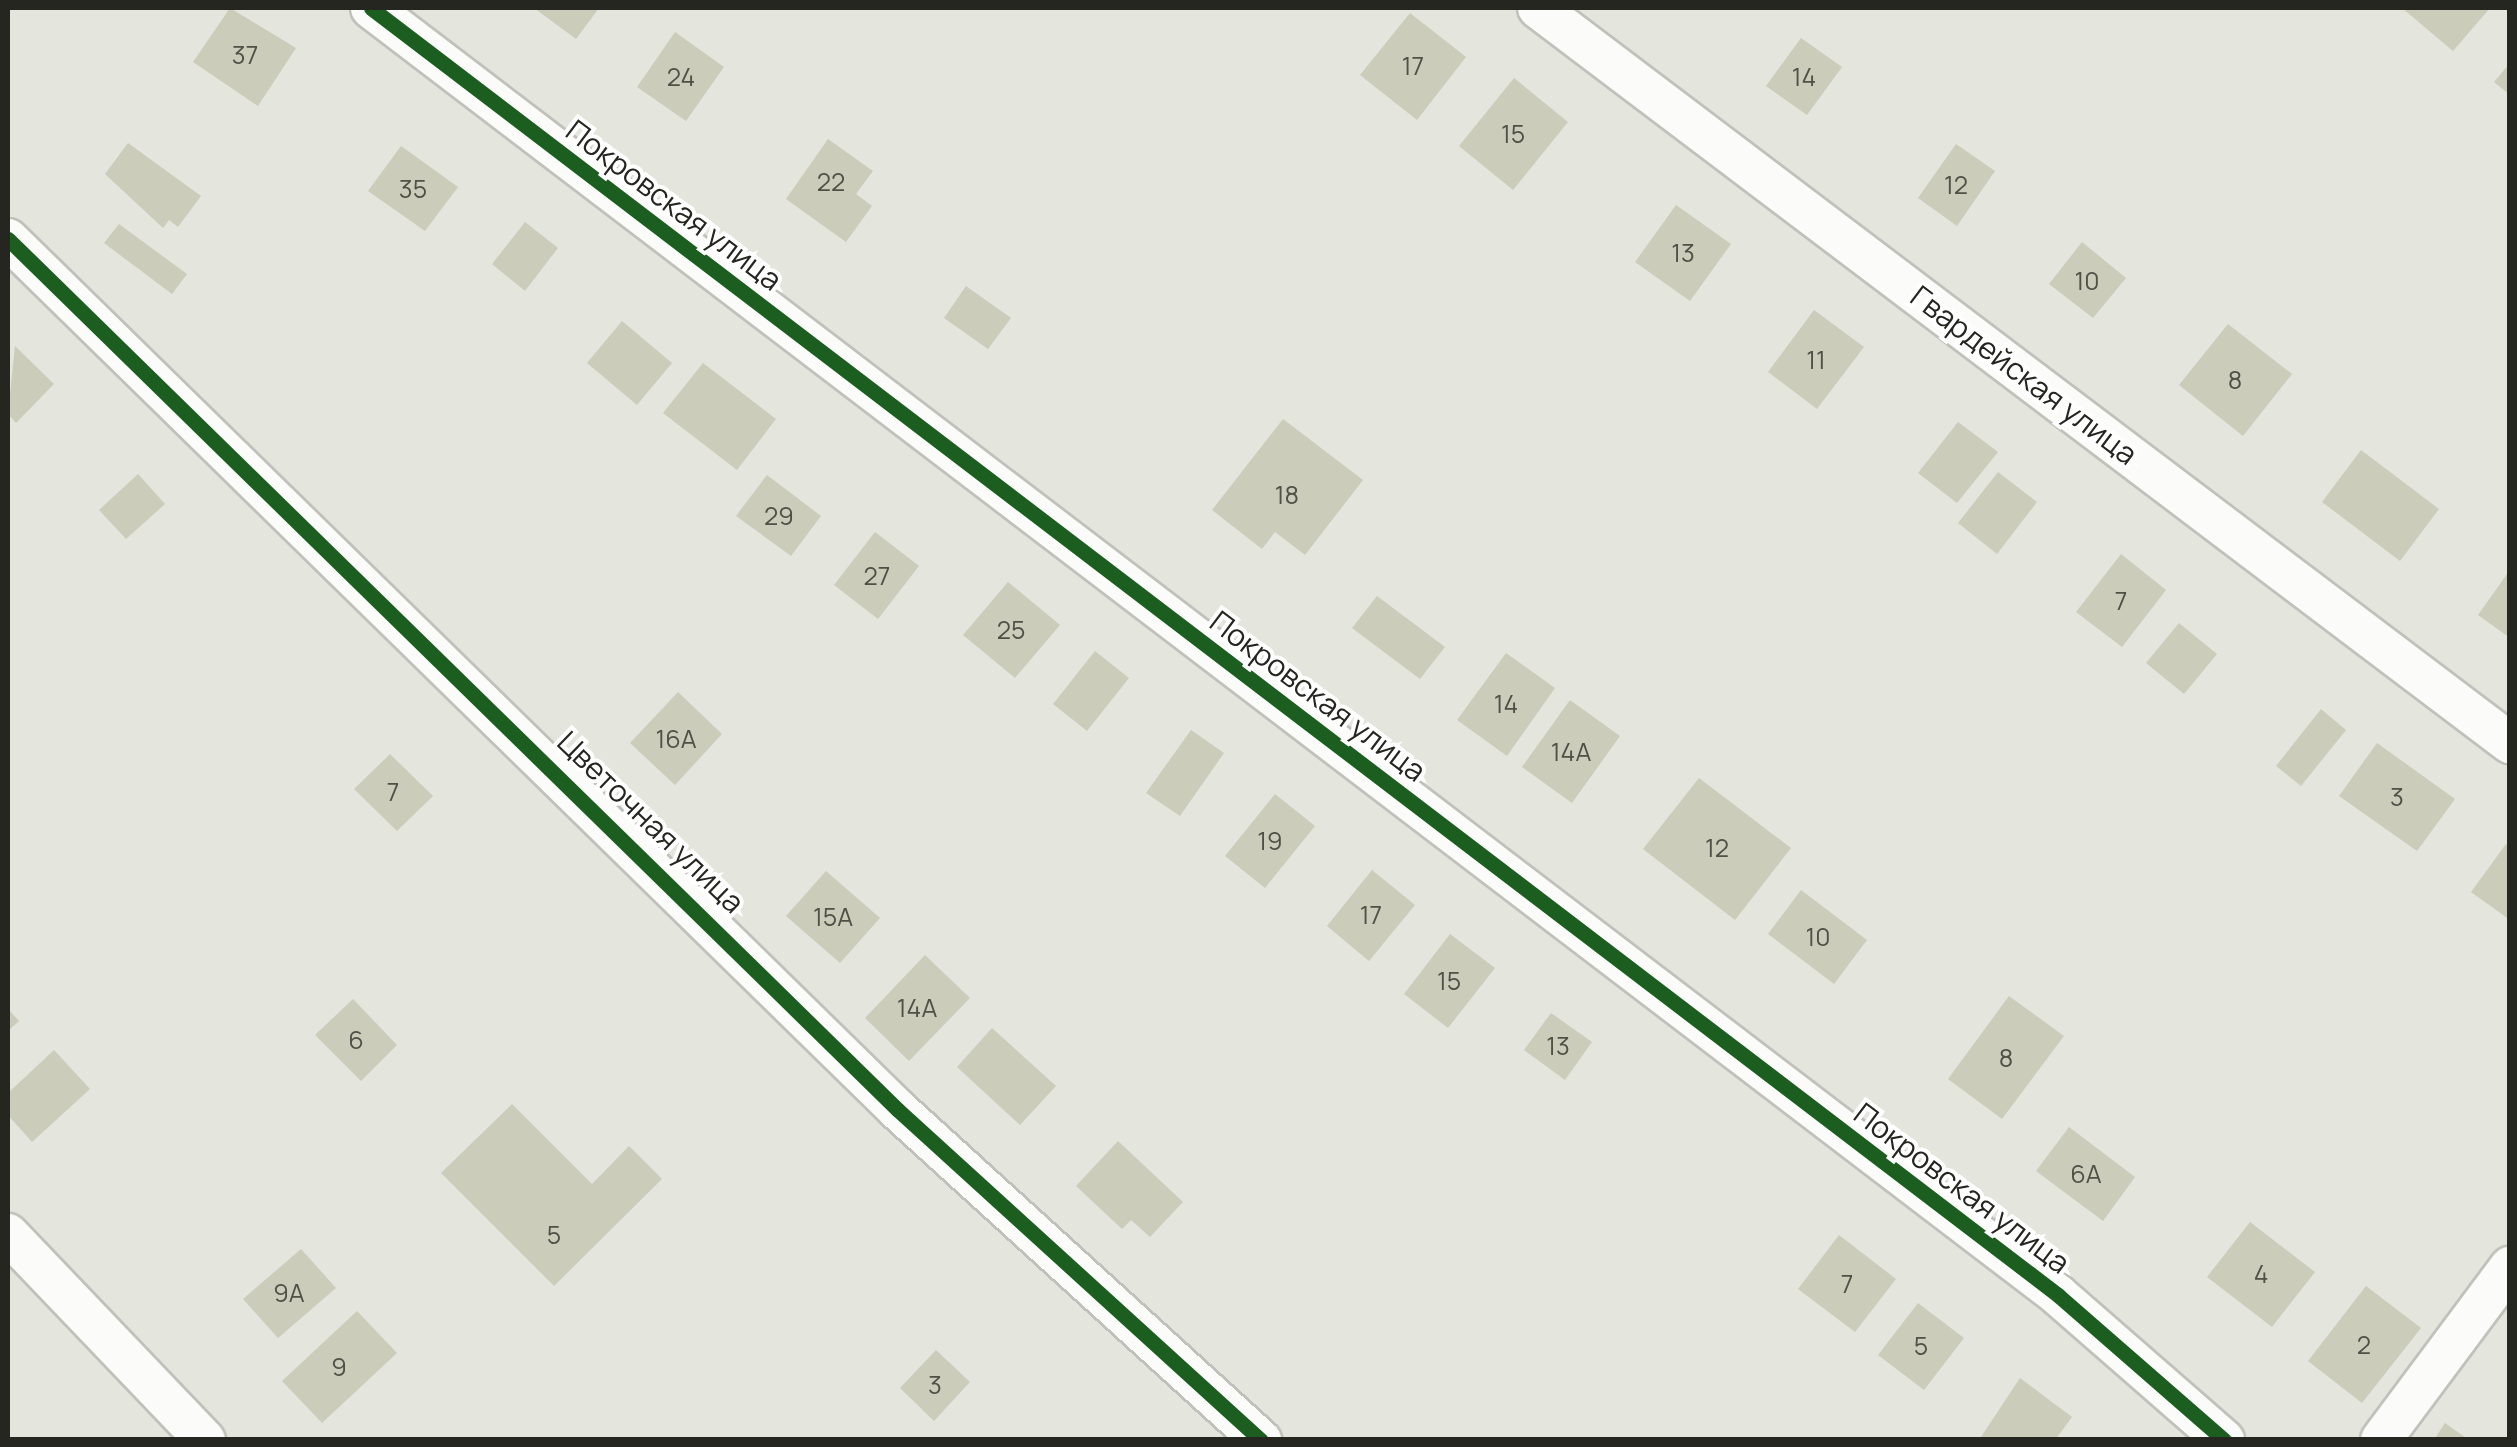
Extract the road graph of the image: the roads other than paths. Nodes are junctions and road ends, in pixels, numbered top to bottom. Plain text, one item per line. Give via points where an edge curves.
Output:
1 (371, 8) edge
2 (1538, 8) edge
3 (8, 239) edge
4 (2510, 743) edge
5 (8, 1234) edge
6 (2510, 1267) edge
7 (204, 1440) edge
8 (1261, 1440) edge
9 (2224, 1440) edge
10 (2381, 1440) edge

1 - 9 street, Покровская улица via 2059,1296
2 - 4 street, Гвардейская улица
3 - 8 street, Цветочная улица via 898,1110
5 - 7 street
6 - 10 street

